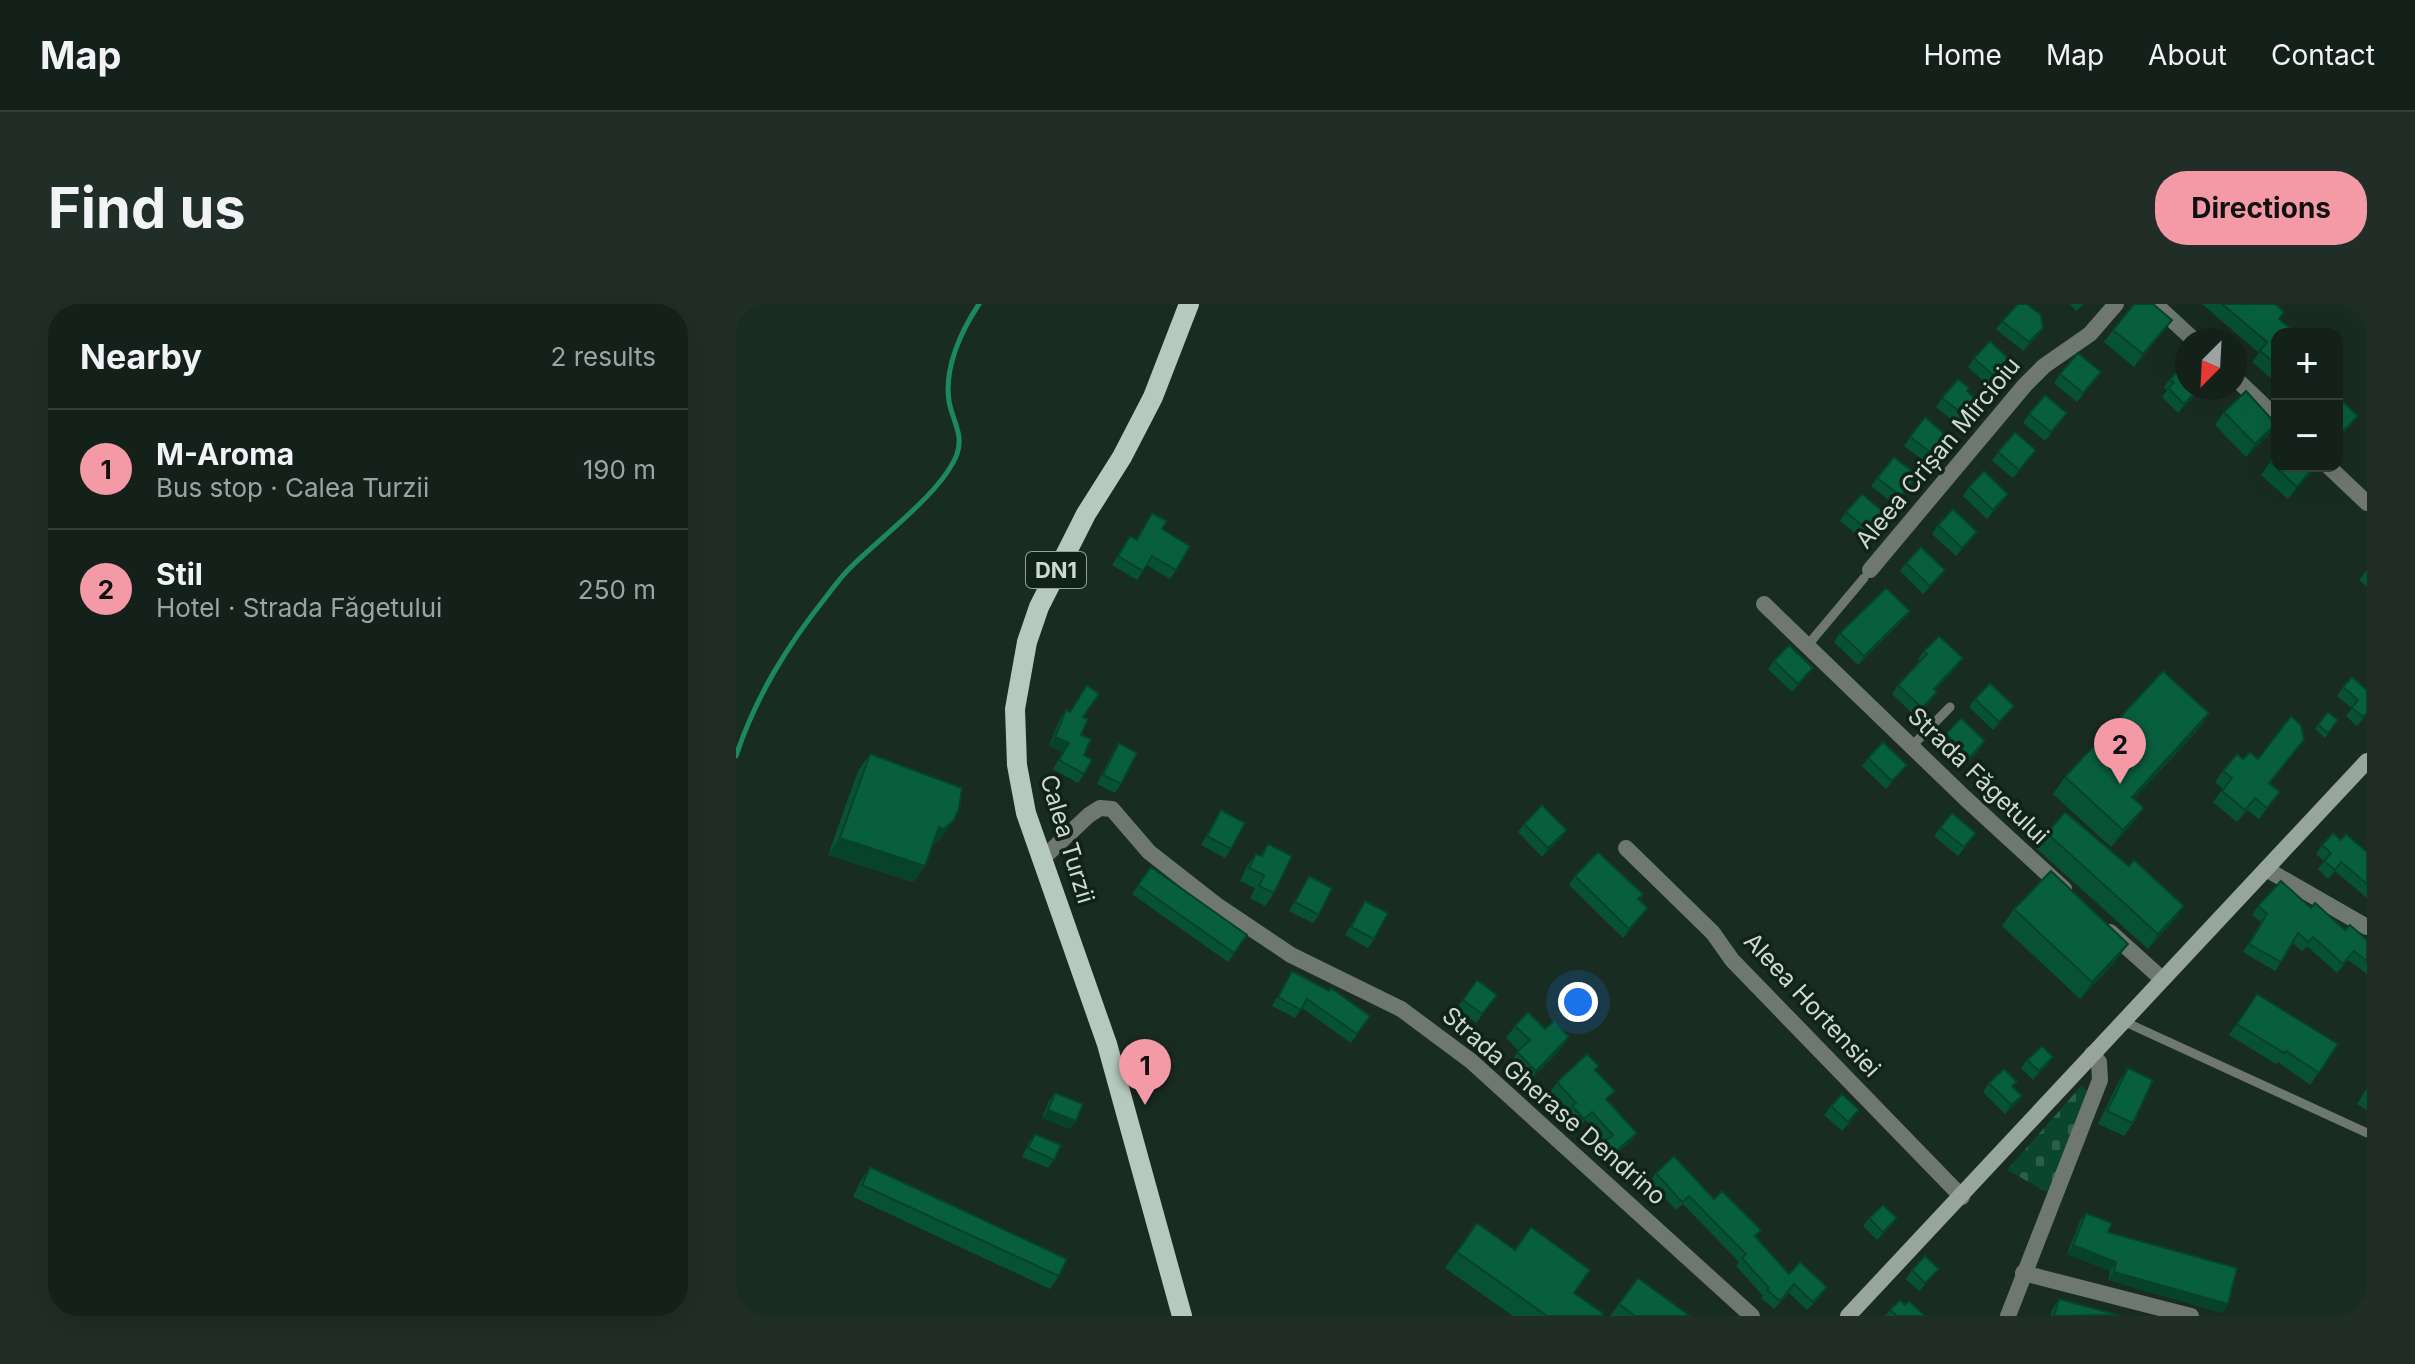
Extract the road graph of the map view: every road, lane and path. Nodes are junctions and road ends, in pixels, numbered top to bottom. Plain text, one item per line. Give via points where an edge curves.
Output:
1 (1189, 304) edge
2 (2116, 304) edge
3 (2155, 304) edge
4 (2181, 328) edge
5 (2247, 389) edge
6 (2271, 412) edge
7 (2334, 472) edge
8 (2367, 503) edge
9 (1867, 574) joint
10 (1764, 604) dead end
11 (1807, 646) junction
12 (1950, 707) dead end
13 (1912, 746) junction
14 (2367, 761) edge
15 (1626, 848) dead end
16 (1042, 859) junction
17 (2266, 869) junction
18 (2077, 901) edge
19 (2099, 922) edge
20 (2367, 927) edge
21 (2162, 979) junction
22 (2123, 1021) junction
23 (2092, 1054) junction
24 (2367, 1133) edge
25 (1962, 1197) junction
26 (2023, 1273) junction
27 (1182, 1316) edge
28 (1752, 1316) edge
29 (1848, 1316) edge
30 (2008, 1316) edge
31 (2191, 1316) edge

1 - 16 main road, Calea Turzii / DN1 via 1153,397 1054,573 1027,642 1015,709 1017,765
2 - 9 street, Aleea Crișan Mircioiu via 2090,334 2025,385
3 - 4 street
5 - 6 street
7 - 8 street
9 - 11 lane
10 - 11 street, Strada Făgetului
11 - 13 street, Strada Făgetului
12 - 13 lane
13 - 18 street, Strada Făgetului
14 - 17 main road
15 - 25 street, Aleea Hortensiei
16 - 27 main road, Calea Turzii / DN1 via 1107,1044
16 - 28 street, Strada Gherase Dendrino via 1089,815 1112,809 1149,852 1218,906 1291,955 1401,1009 1471,1061
17 - 20 street
17 - 21 main road
19 - 21 street
21 - 22 main road
22 - 23 main road
22 - 24 lane
23 - 25 main road
23 - 26 street via 2099,1062 2100,1080
25 - 29 main road
26 - 30 street
26 - 31 street

